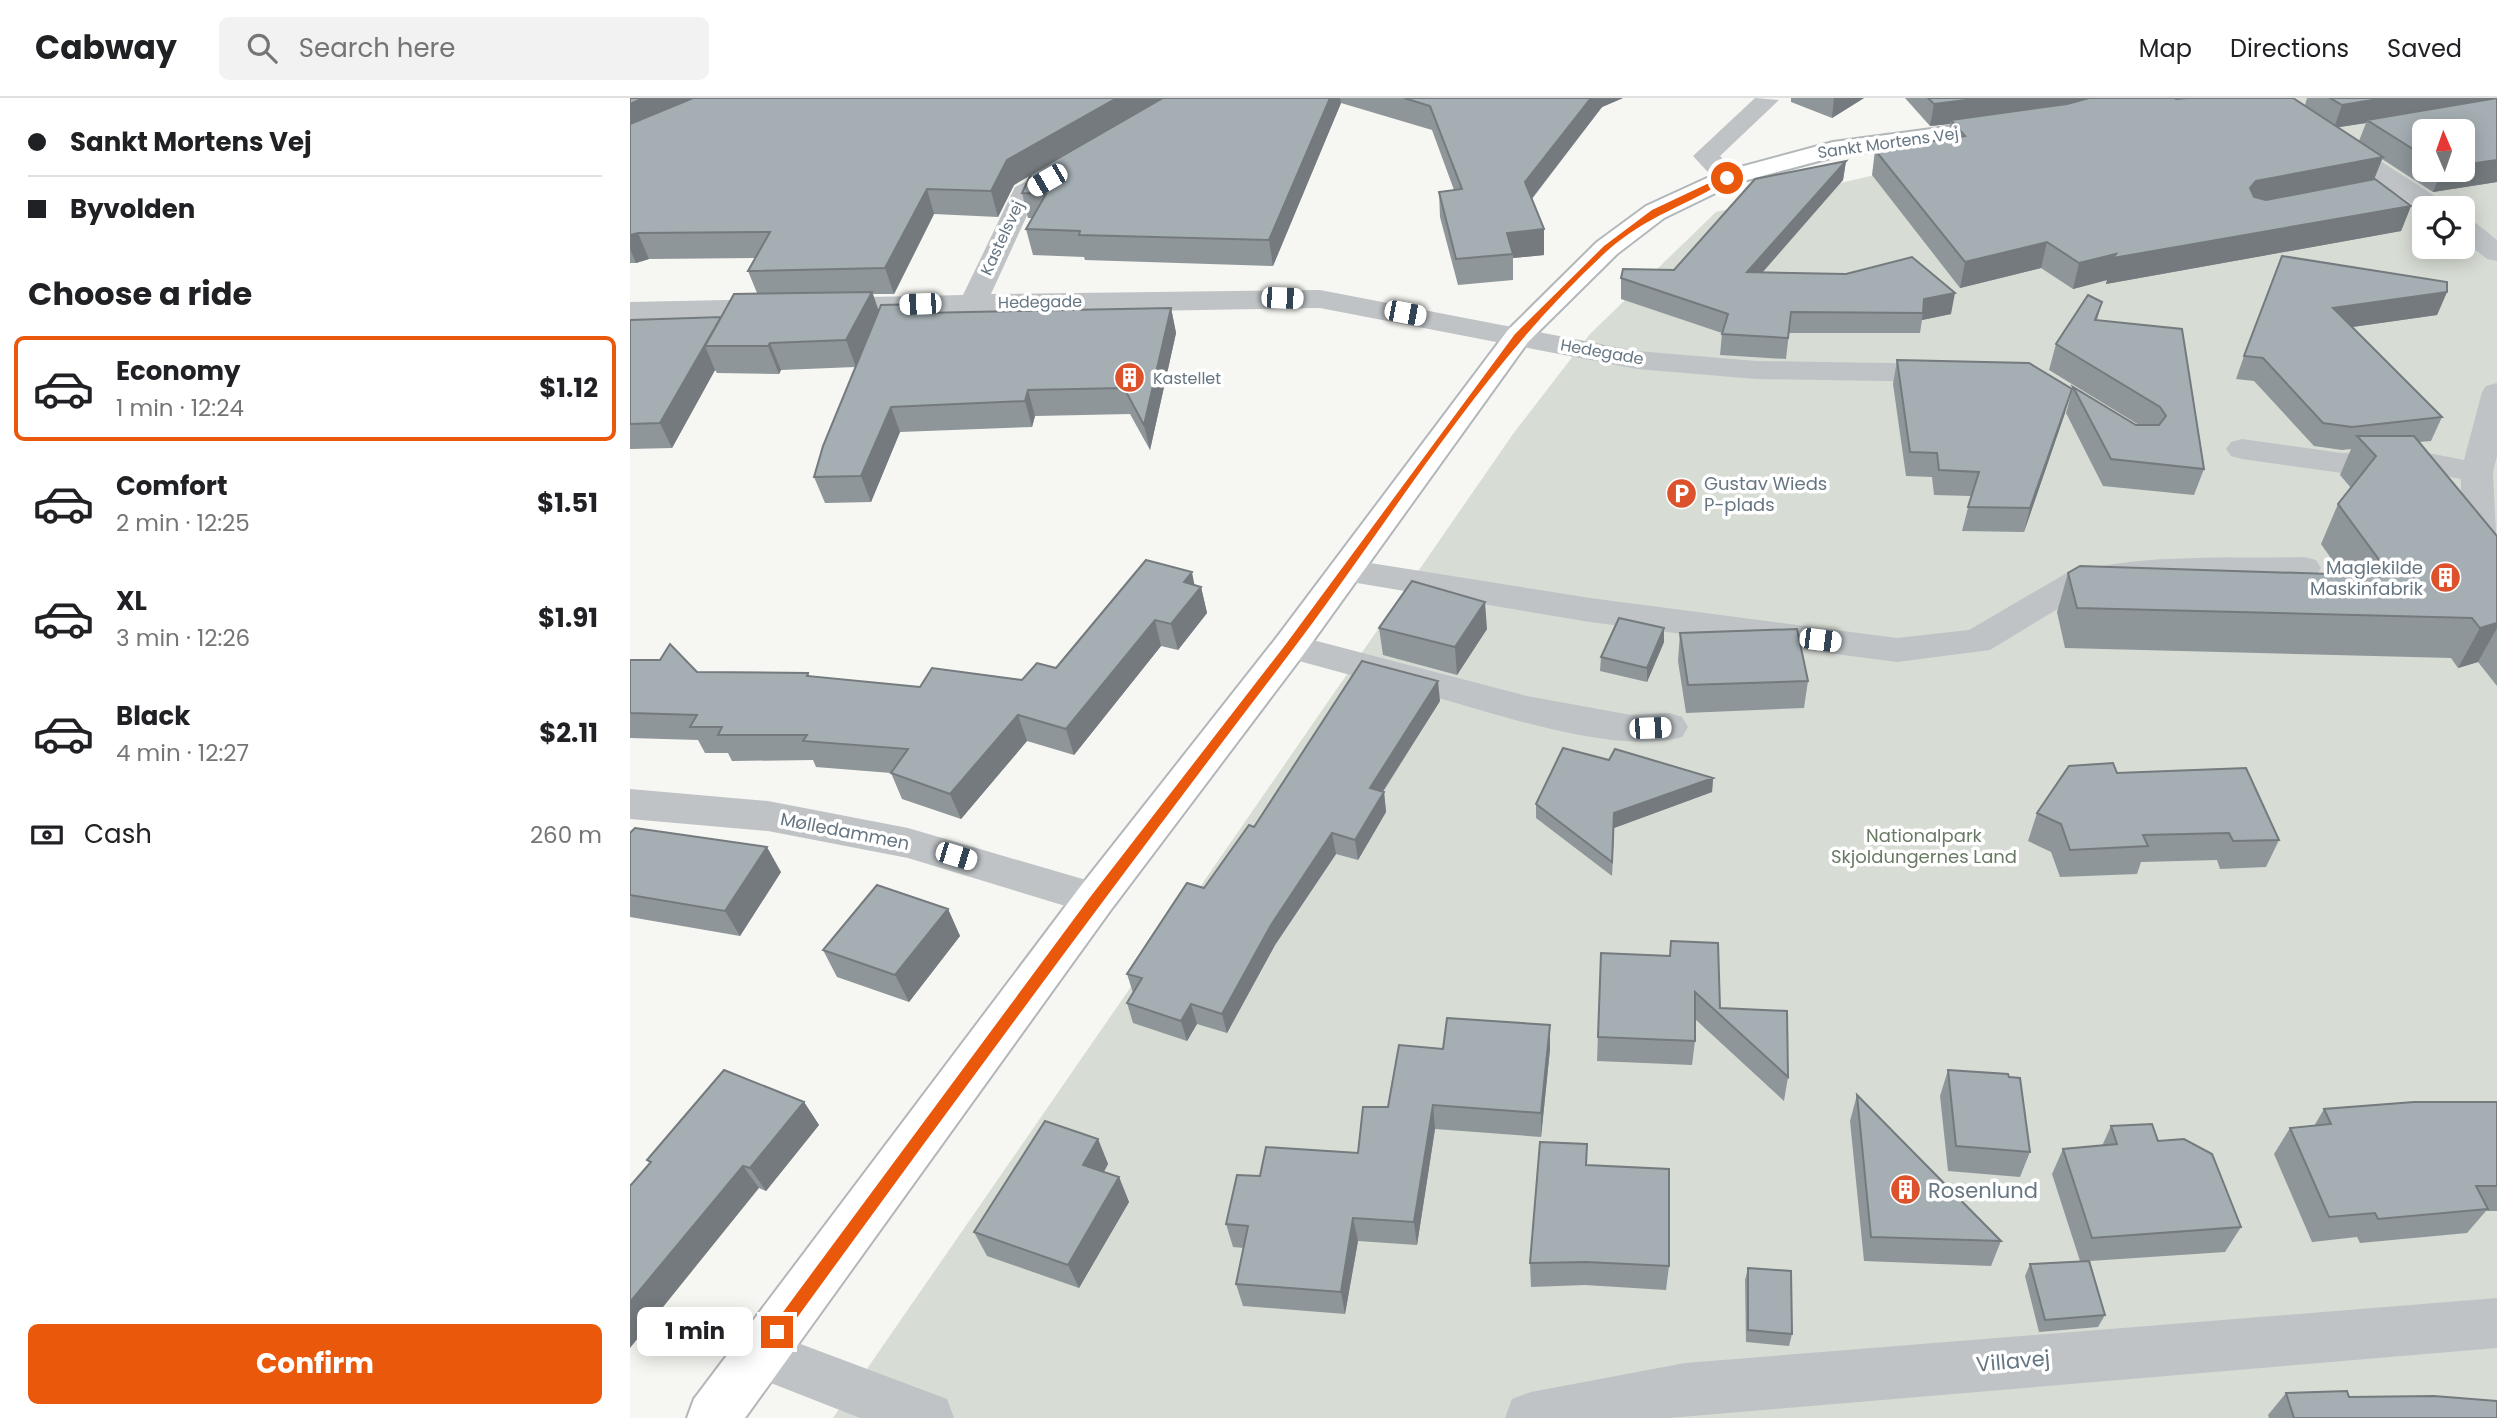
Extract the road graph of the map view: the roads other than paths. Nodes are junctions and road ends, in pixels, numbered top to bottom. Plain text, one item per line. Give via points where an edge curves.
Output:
1 (2266, 98) edge
2 (1767, 100) dead end
3 (2022, 124) edge
4 (2367, 132) edge
5 (2328, 139) junction
6 (1094, 152) edge
7 (1727, 178) junction
8 (2401, 187) junction
9 (2362, 194) edge
10 (2416, 196) edge
11 (2475, 236) edge
12 (2497, 252) edge
13 (973, 303) junction
14 (630, 311) edge
15 (1518, 336) junction
16 (1976, 374) edge
17 (2497, 392) edge
18 (2242, 449) dead end
19 (2477, 471) junction
20 (2497, 544) edge
21 (2304, 568) dead end
22 (1345, 570) junction
23 (1290, 646) junction
24 (1669, 727) dead end
25 (630, 804) edge
26 (1095, 899) junction
27 (2497, 1322) edge
28 (761, 1354) junction
29 (713, 1418) edge
30 (928, 1418) edge
31 (1531, 1418) edge

1 - 5 street
2 - 7 street via 1706,156
3 - 7 main road, Sankt Mortens Vej via 1833,150
4 - 5 street
5 - 8 street
6 - 13 street, Kastelsvej via 1024,193
7 - 15 main road, Sankt Mortens Vej via 1655,212 1607,248
8 - 9 street
8 - 10 street
11 - 12 street
13 - 14 street, Hedegade
13 - 15 street, Hedegade via 1320,299
15 - 16 street, Hedegade via 1637,360 1743,369
15 - 22 main road, Sankt Mortens Vej
17 - 19 street
18 - 19 street via 2343,463 2423,462
19 - 20 street via 2479,514
21 - 22 street via 2116,574 2077,582 1977,641 1897,650 1590,610
22 - 23 main road, Sankt Mortens Vej
23 - 24 street via 1527,709 1631,729
23 - 26 main road, Sankt Mortens Vej
25 - 26 street, Mølledammen via 768,816 908,843
26 - 28 main road, Sankt Mortens Vej
27 - 31 street, Villavej via 1685,1390
28 - 29 main road, Sankt Mortens Vej
28 - 30 street

